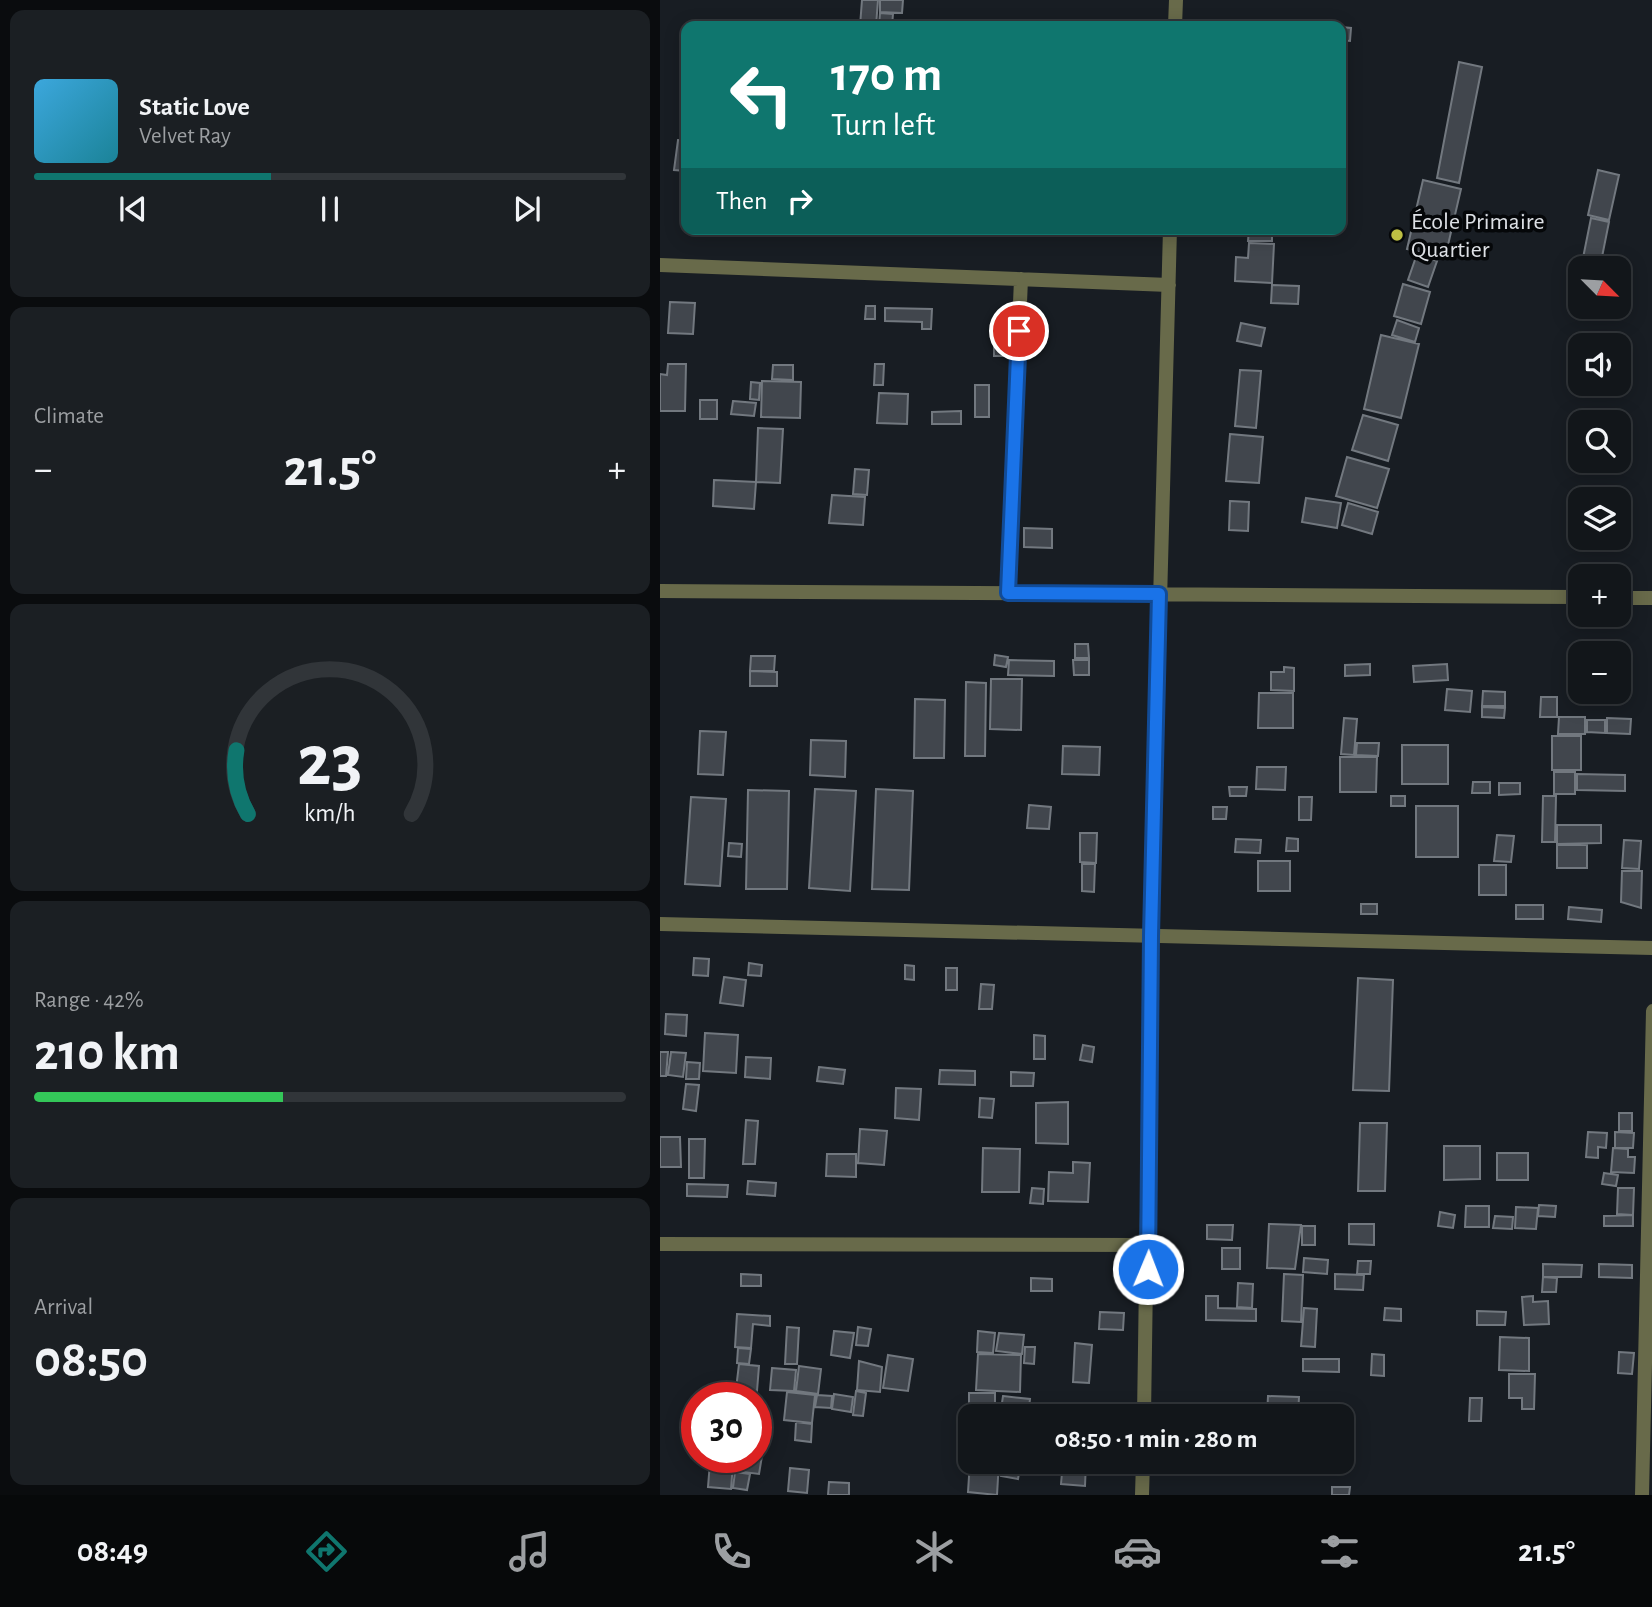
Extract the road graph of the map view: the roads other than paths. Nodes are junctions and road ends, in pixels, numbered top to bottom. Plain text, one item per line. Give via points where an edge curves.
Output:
1 (1176, 0) edge
2 (1175, 21) edge
3 (1170, 235) edge
4 (660, 265) edge
5 (1021, 279) junction
6 (1169, 285) junction
7 (660, 591) edge
8 (1008, 593) junction
9 (1159, 594) junction
10 (1568, 597) edge
11 (1631, 598) edge
12 (1652, 598) edge
13 (660, 924) edge
14 (1151, 936) junction
15 (1652, 948) edge
16 (1652, 1011) edge
17 (660, 1244) edge
18 (1148, 1245) junction
19 (1144, 1404) edge
20 (1143, 1474) edge
21 (1142, 1495) edge
22 (1642, 1495) edge

1 - 2 street
3 - 6 street
4 - 5 street
5 - 6 street
5 - 8 street
6 - 9 street
7 - 8 street
8 - 9 street
9 - 10 street
9 - 14 street
11 - 12 street
13 - 14 street
14 - 15 street
14 - 18 street
16 - 22 street
17 - 18 street
18 - 19 street
20 - 21 street

